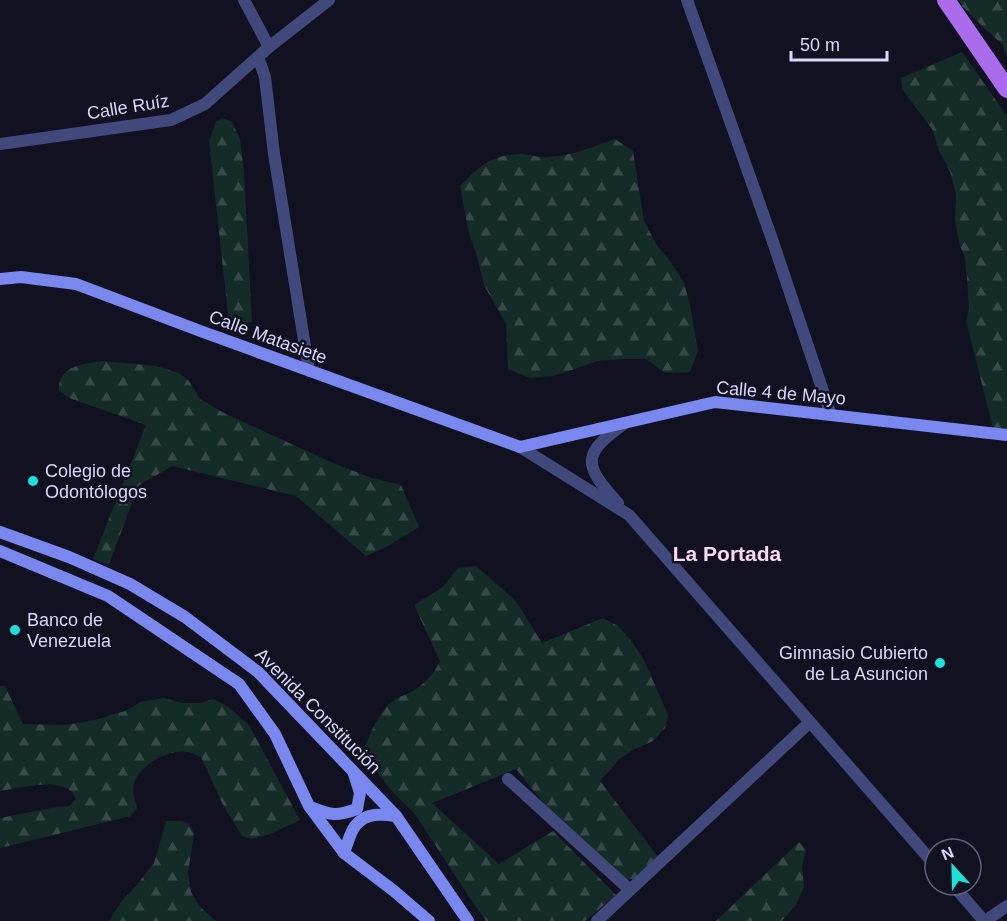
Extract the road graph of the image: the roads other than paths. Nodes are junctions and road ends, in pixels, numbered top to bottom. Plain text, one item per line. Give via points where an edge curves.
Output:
1 (244, 0) edge
2 (329, 0) edge
3 (687, 0) edge
4 (946, 0) edge
5 (269, 47) junction
6 (258, 57) junction
7 (1007, 89) edge
8 (0, 144) edge
9 (0, 279) edge
10 (309, 371) junction
11 (831, 415) junction
12 (625, 423) junction
13 (1007, 435) edge
14 (519, 447) junction
15 (629, 515) junction
16 (0, 532) edge
17 (0, 551) edge
18 (810, 722) junction
19 (352, 769) junction
20 (508, 779) dead end
21 (309, 806) junction
22 (396, 816) junction
23 (923, 851) edge
24 (344, 854) junction
25 (630, 890) junction
26 (964, 897) edge
27 (1007, 906) edge
28 (429, 921) edge
29 (468, 921) edge
30 (597, 921) edge
31 (985, 921) edge

1 - 5 street
2 - 5 street, Calle Ruíz
3 - 11 street
4 - 7 main road
5 - 6 street, Calle Ruíz
6 - 8 street, Calle Ruíz via 205,104 171,120
6 - 10 street via 265,76
9 - 10 street, Calle Matasiete via 21,277 76,284
10 - 14 street, Calle Matasiete
11 - 12 street, Calle 4 de Mayo via 715,402
11 - 13 street, Calle 4 de Mayo
12 - 14 street, Calle 4 de Mayo
12 - 15 street via 596,448 593,471
14 - 15 street
15 - 18 street
16 - 19 street, Avenida Constitución via 69,556 130,584 185,616 258,672
17 - 21 street, Avenida Constitución via 108,596 239,684 275,734
18 - 23 street
18 - 25 street
19 - 21 street via 360,793 357,809 330,815
19 - 22 street, Avenida Constitución
20 - 25 street
21 - 24 street, Avenida Constitución
22 - 24 street via 378,813 364,819 355,826
22 - 29 street, Avenida Constitución
24 - 28 street, Avenida Constitución
25 - 30 street
26 - 31 street
27 - 31 street

